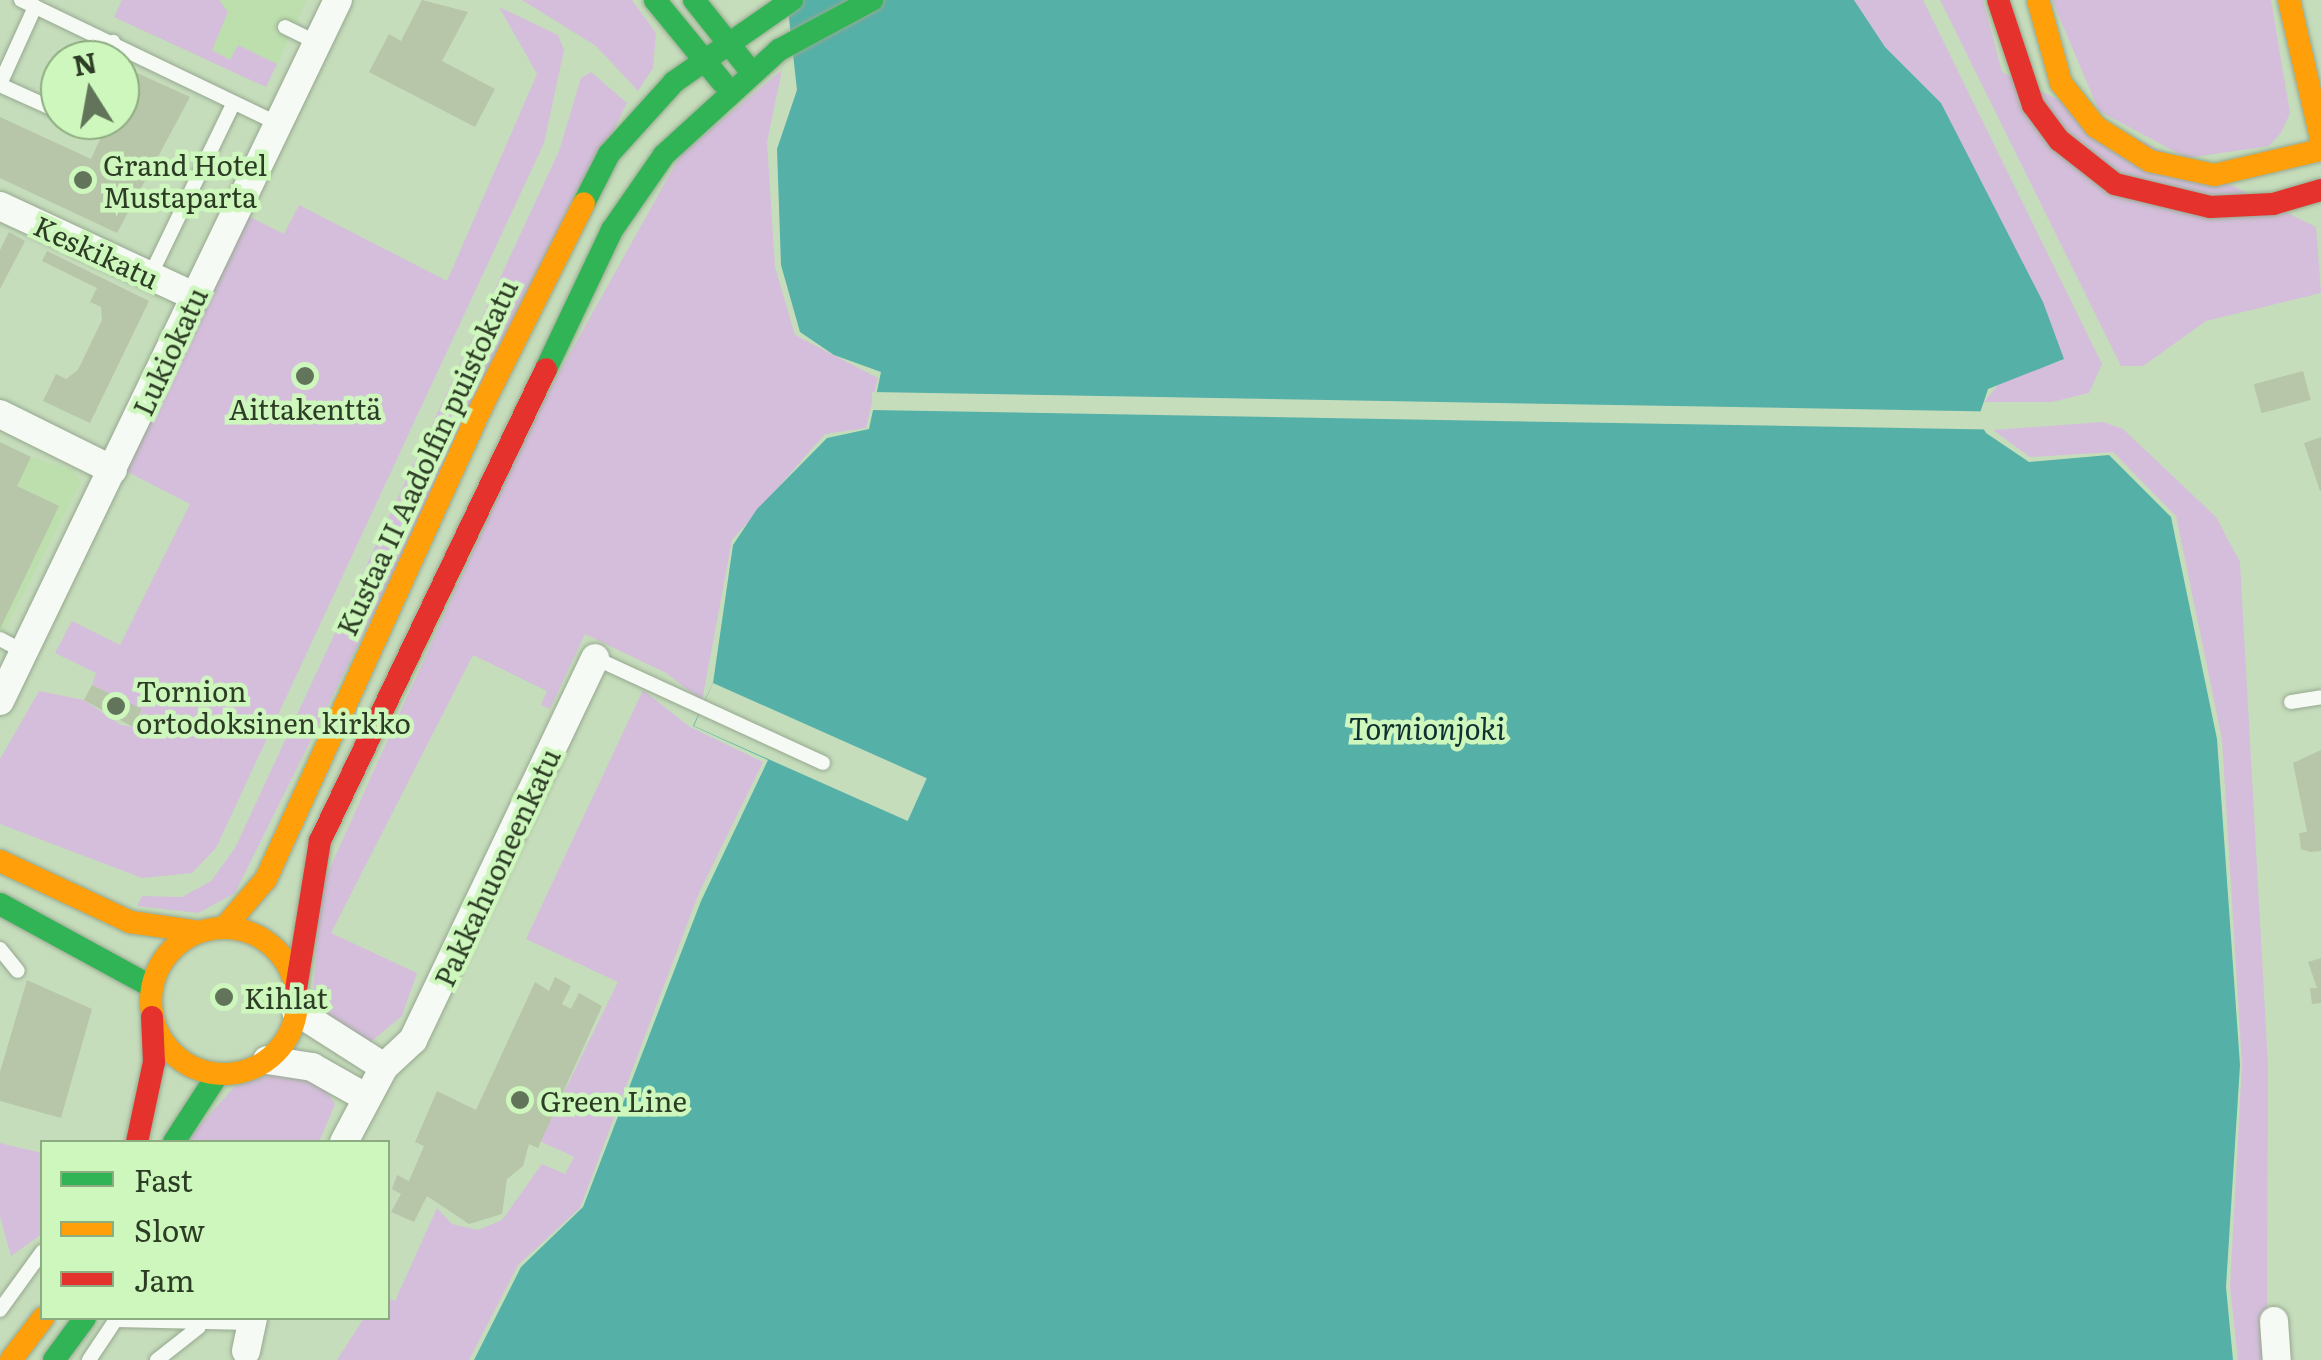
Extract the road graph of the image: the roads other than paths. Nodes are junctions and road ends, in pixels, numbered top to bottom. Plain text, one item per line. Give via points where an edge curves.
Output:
1 (338, 0) edge
2 (656, 0) edge
3 (694, 0) edge
4 (744, 0) edge
5 (872, 0) edge
6 (1998, 0) edge
7 (2038, 0) edge
8 (2289, 0) edge
9 (777, 3) edge
10 (28, 4) edge
11 (285, 27) dead end
12 (109, 40) edge
13 (726, 41) junction
14 (319, 43) junction
15 (140, 56) edge
16 (702, 58) junction
17 (750, 71) junction
18 (0, 84) edge
19 (728, 89) junction
20 (40, 103) edge
21 (233, 104) junction
22 (280, 124) junction
23 (2321, 139) edge
24 (2321, 150) edge
25 (2321, 190) edge
26 (0, 206) edge
27 (150, 276) junction
28 (194, 296) junction
29 (0, 414) edge
30 (113, 470) junction
31 (12, 646) edge
32 (595, 658) joint
33 (2321, 696) edge
34 (0, 702) edge
35 (2291, 702) dead end
36 (824, 762) dead end
37 (0, 860) edge
38 (0, 904) edge
39 (224, 928) junction
40 (199, 932) junction
41 (0, 949) edge
42 (18, 971) dead end
43 (152, 987) junction
44 (296, 1000) junction
45 (152, 1017) junction
46 (268, 1060) junction
47 (384, 1067) junction
48 (218, 1074) junction
49 (367, 1098) junction
50 (137, 1140) edge
51 (175, 1140) edge
52 (345, 1140) edge
53 (40, 1255) edge
54 (1, 1308) edge
55 (42, 1320) edge
56 (83, 1320) edge
57 (115, 1320) edge
58 (128, 1320) edge
59 (2274, 1321) dead end
60 (200, 1326) junction
61 (248, 1338) edge
62 (12, 1360) edge
63 (54, 1360) edge
64 (89, 1360) edge
65 (156, 1360) edge
66 (2277, 1360) edge

1 - 14 street, Lukiokatu
2 - 16 main road
3 - 13 main road
4 - 9 main road
5 - 17 main road
6 - 25 main road via 2033,106 2059,140 2115,184 2210,207 2273,204
7 - 24 main road via 2061,83 2096,127 2150,161 2214,174
8 - 23 main road
9 - 13 main road, Kustaa II Aadolfin puistokatu
10 - 12 lane
10 - 18 lane
11 - 14 lane
13 - 16 main road, Kustaa II Aadolfin puistokatu
13 - 17 main road
14 - 22 street, Lukiokatu
15 - 21 lane
16 - 19 main road
16 - 39 main road, Kustaa II Aadolfin puistokatu via 640,118 587,191 266,879
17 - 19 main road
18 - 20 lane
19 - 44 main road via 640,185 516,422 320,841
21 - 22 lane
21 - 27 lane
22 - 28 street, Lukiokatu
26 - 27 street, Keskikatu
27 - 28 street, Keskikatu
28 - 30 street, Lukiokatu
29 - 30 street
30 - 31 street, Lukiokatu
31 - 34 street, Lukiokatu
32 - 36 lane
32 - 47 street, Pakkahuoneenkatu via 413,1040
33 - 35 lane
37 - 40 main road via 130,922
38 - 43 main road
39 - 40 main road
39 - 44 main road via 277,950
40 - 43 main road via 164,960
41 - 42 lane
43 - 45 main road
44 - 46 main road
44 - 47 street
45 - 48 main road via 176,1056
45 - 50 main road via 154,1062
46 - 48 main road
46 - 49 street via 312,1067
47 - 49 street, Pakkahuoneenkatu
48 - 51 main road
49 - 52 street, Pakkahuoneenkatu
53 - 54 lane
55 - 62 main road
56 - 63 main road
57 - 64 lane
58 - 60 lane
59 - 66 street
60 - 61 lane
60 - 65 lane

